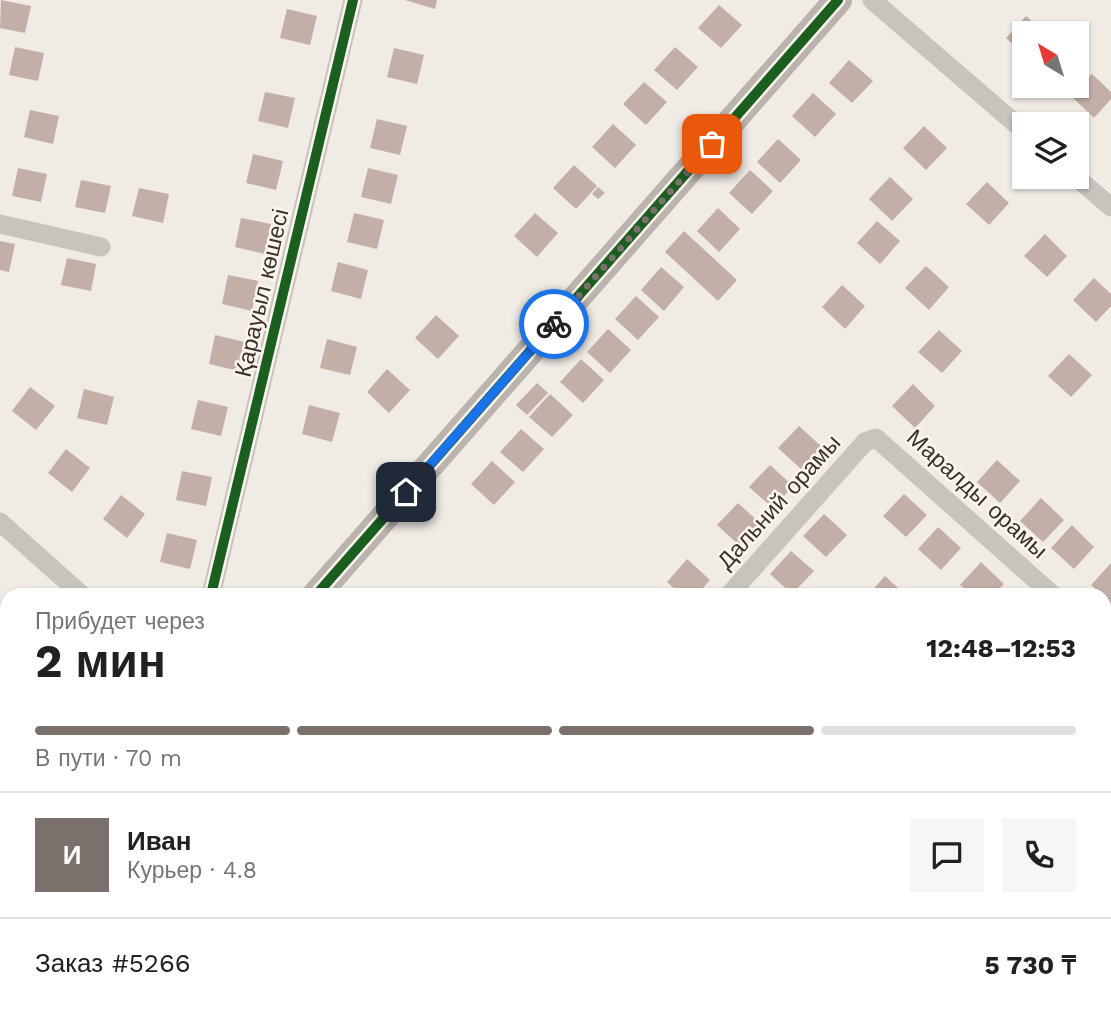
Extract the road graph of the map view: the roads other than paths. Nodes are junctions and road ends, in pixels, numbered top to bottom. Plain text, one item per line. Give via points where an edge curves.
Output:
1 (353, 0) edge
2 (838, 0) edge
3 (872, 0) edge
4 (1012, 121) edge
5 (1089, 188) edge
6 (1111, 207) edge
7 (0, 224) edge
8 (101, 247) dead end
9 (866, 442) joint
10 (0, 522) edge
11 (74, 588) edge
12 (213, 588) edge
13 (322, 588) edge
14 (735, 588) edge
15 (1045, 588) edge

1 - 12 street, Қарауыл көшесі
2 - 13 street
3 - 4 street
5 - 6 street
7 - 8 street
9 - 14 street, Дальний орамы
9 - 15 street, Маралды орамы via 876,438
10 - 11 street

